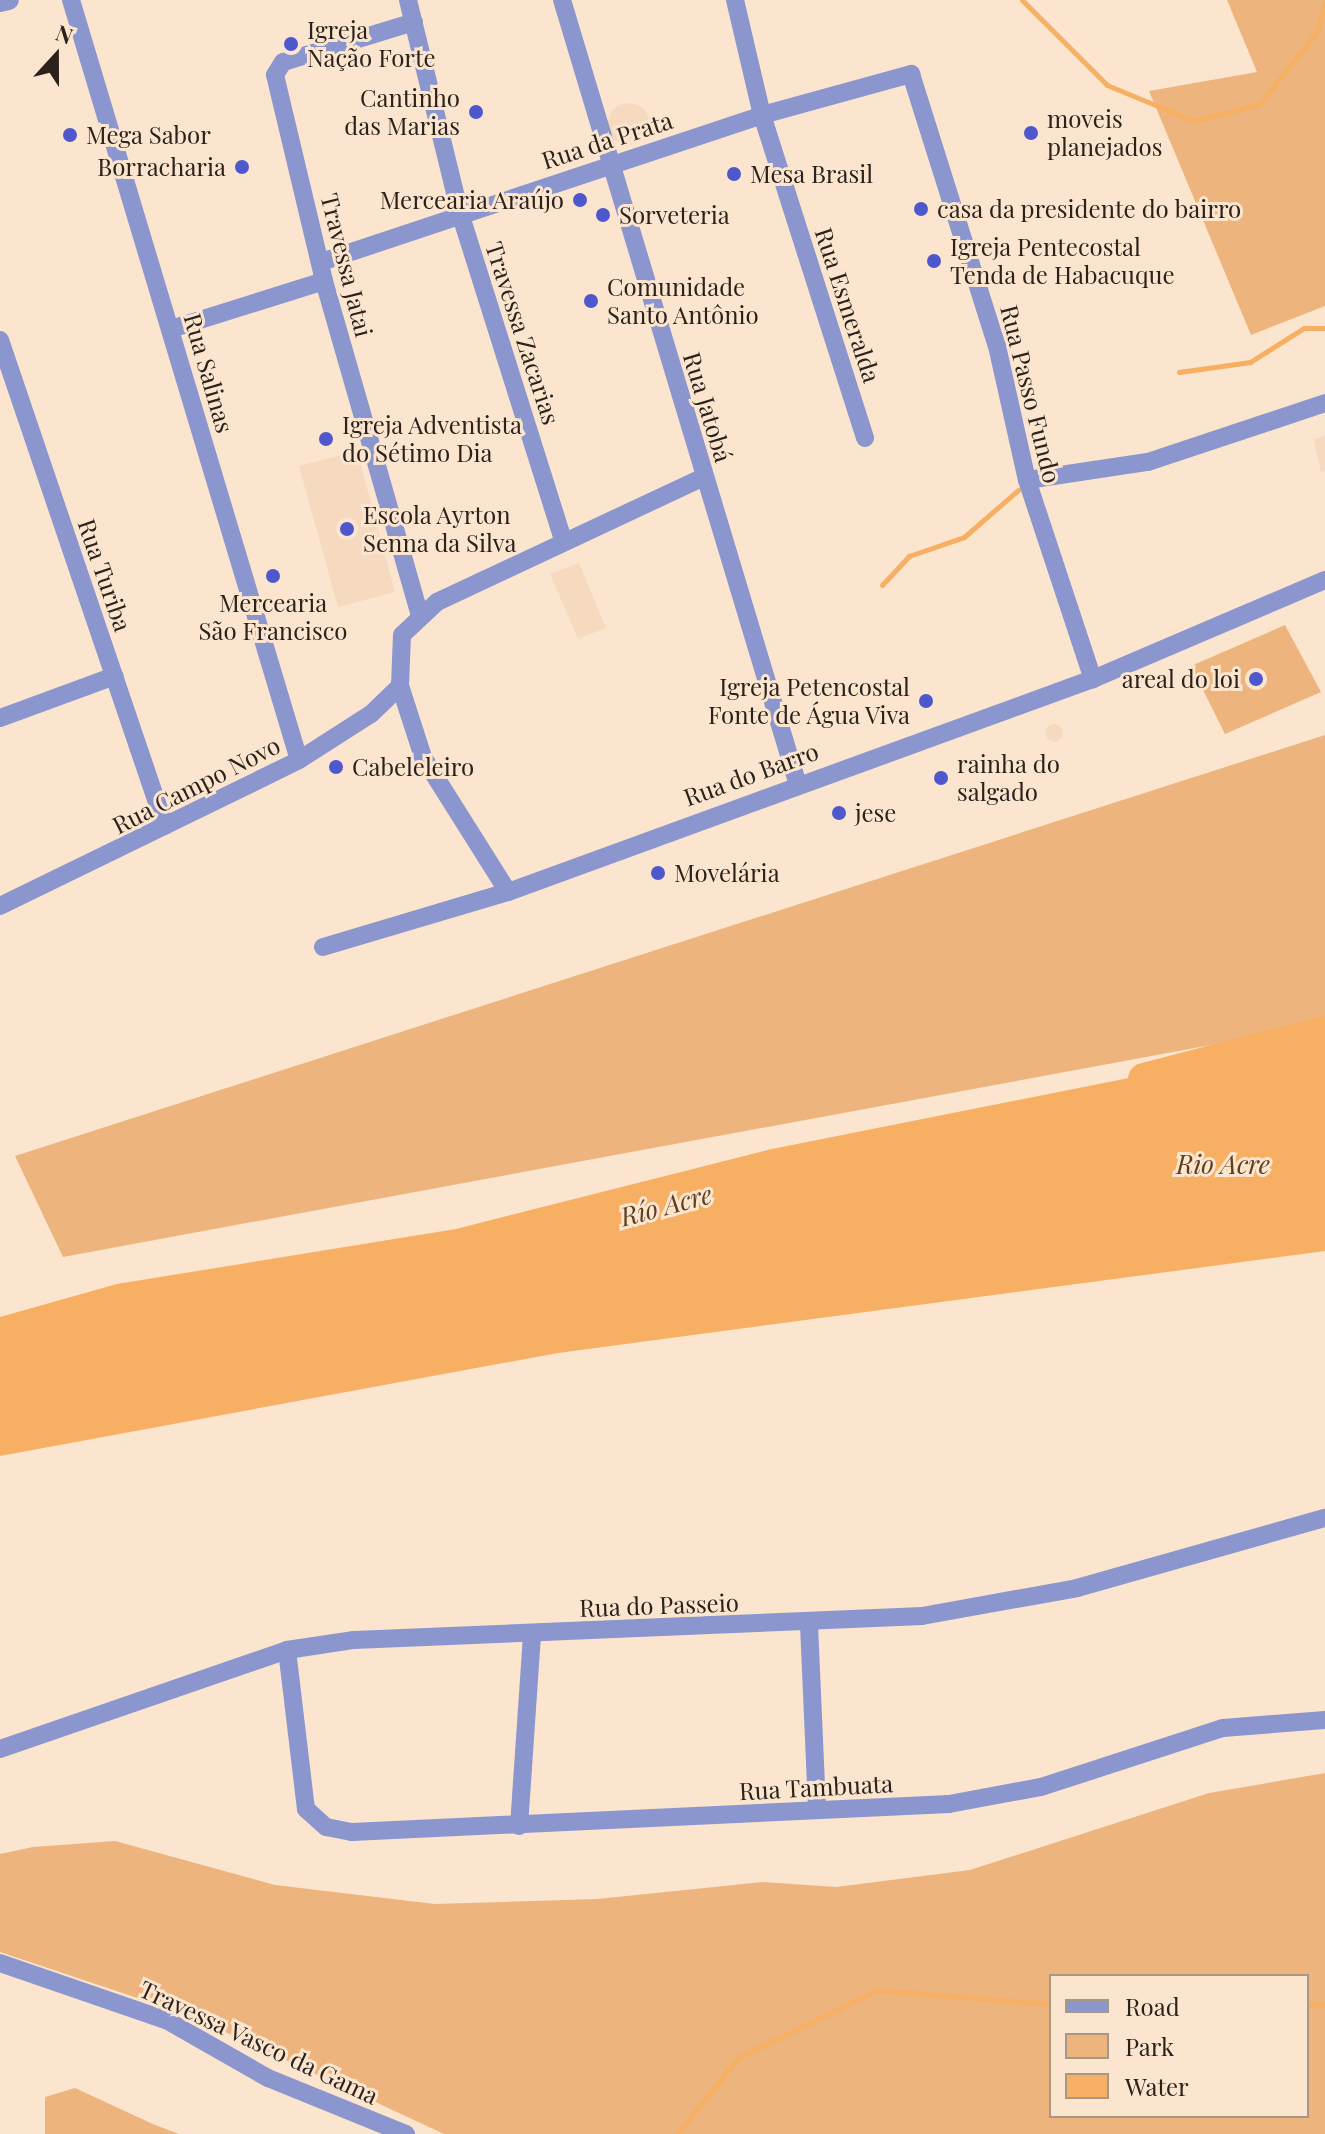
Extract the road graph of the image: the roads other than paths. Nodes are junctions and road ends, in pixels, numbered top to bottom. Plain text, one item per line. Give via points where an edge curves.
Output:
1 (9, 0) edge
2 (71, 0) edge
3 (408, 0) edge
4 (562, 0) edge
5 (735, 0) edge
6 (0, 2) edge
7 (414, 22) junction
8 (911, 74) joint
9 (762, 115) junction
10 (610, 165) junction
11 (460, 213) junction
12 (322, 272) junction
13 (171, 329) junction
14 (0, 340) edge
15 (1325, 403) edge
16 (865, 438) dead end
17 (704, 477) junction
18 (1027, 480) junction
19 (563, 539) junction
20 (1325, 580) edge
21 (419, 613) junction
22 (115, 676) junction
23 (398, 676) junction
24 (1093, 679) junction
25 (0, 718) edge
26 (299, 760) junction
27 (797, 782) junction
28 (165, 826) junction
29 (508, 892) junction
30 (0, 906) edge
31 (323, 947) dead end
32 (1325, 1518) edge
33 (809, 1625) junction
34 (532, 1633) junction
35 (287, 1650) junction
36 (1325, 1720) edge
37 (0, 1749) edge
38 (817, 1809) junction
39 (519, 1826) junction
40 (0, 1963) edge
41 (406, 2134) edge

1 - 6 street
2 - 13 street, Rua Salinas
3 - 7 street, Travessa Zacarias
4 - 10 street, Rua Jatobá
5 - 9 street, Rua Esmeralda
7 - 11 street, Travessa Zacarias
7 - 12 street, Travessa Jatai via 277,68
8 - 9 street, Rua da Prata
8 - 18 street, Rua Passo Fundo via 997,346
9 - 10 street, Rua da Prata
9 - 16 street, Rua Esmeralda
10 - 11 street, Rua da Prata
10 - 17 street, Rua Jatobá
11 - 12 street, Rua da Prata
11 - 19 street, Travessa Zacarias
12 - 13 street, Rua da Prata
12 - 21 street, Travessa Jatai
13 - 26 street, Rua Salinas
14 - 22 street, Rua Turiba
15 - 18 street via 1161,458
17 - 19 street
17 - 27 street, Rua Jatobá
18 - 24 street, Rua Passo Fundo
19 - 21 street
20 - 24 street, Rua do Barro
21 - 23 street via 402,635
22 - 25 street
22 - 28 street, Rua Turiba
23 - 26 street, Rua Campo Novo via 371,714
23 - 29 street via 423,757
24 - 27 street, Rua do Barro
26 - 28 street, Rua Campo Novo
27 - 29 street, Rua do Barro
28 - 30 street, Rua Campo Novo
29 - 31 street, Rua do Barro
32 - 33 street, Rua do Passeio via 1002,1605
33 - 34 street, Rua do Passeio
33 - 38 street
34 - 35 street, Rua do Passeio
34 - 39 street
35 - 37 street, Rua do Passeio
35 - 39 street, Rua Tambuata via 306,1809 326,1827 352,1832
36 - 38 street, Rua Tambuata via 1223,1728 993,1797
38 - 39 street, Rua Tambuata
40 - 41 street, Travessa Vasco da Gama via 168,2021 268,2078

